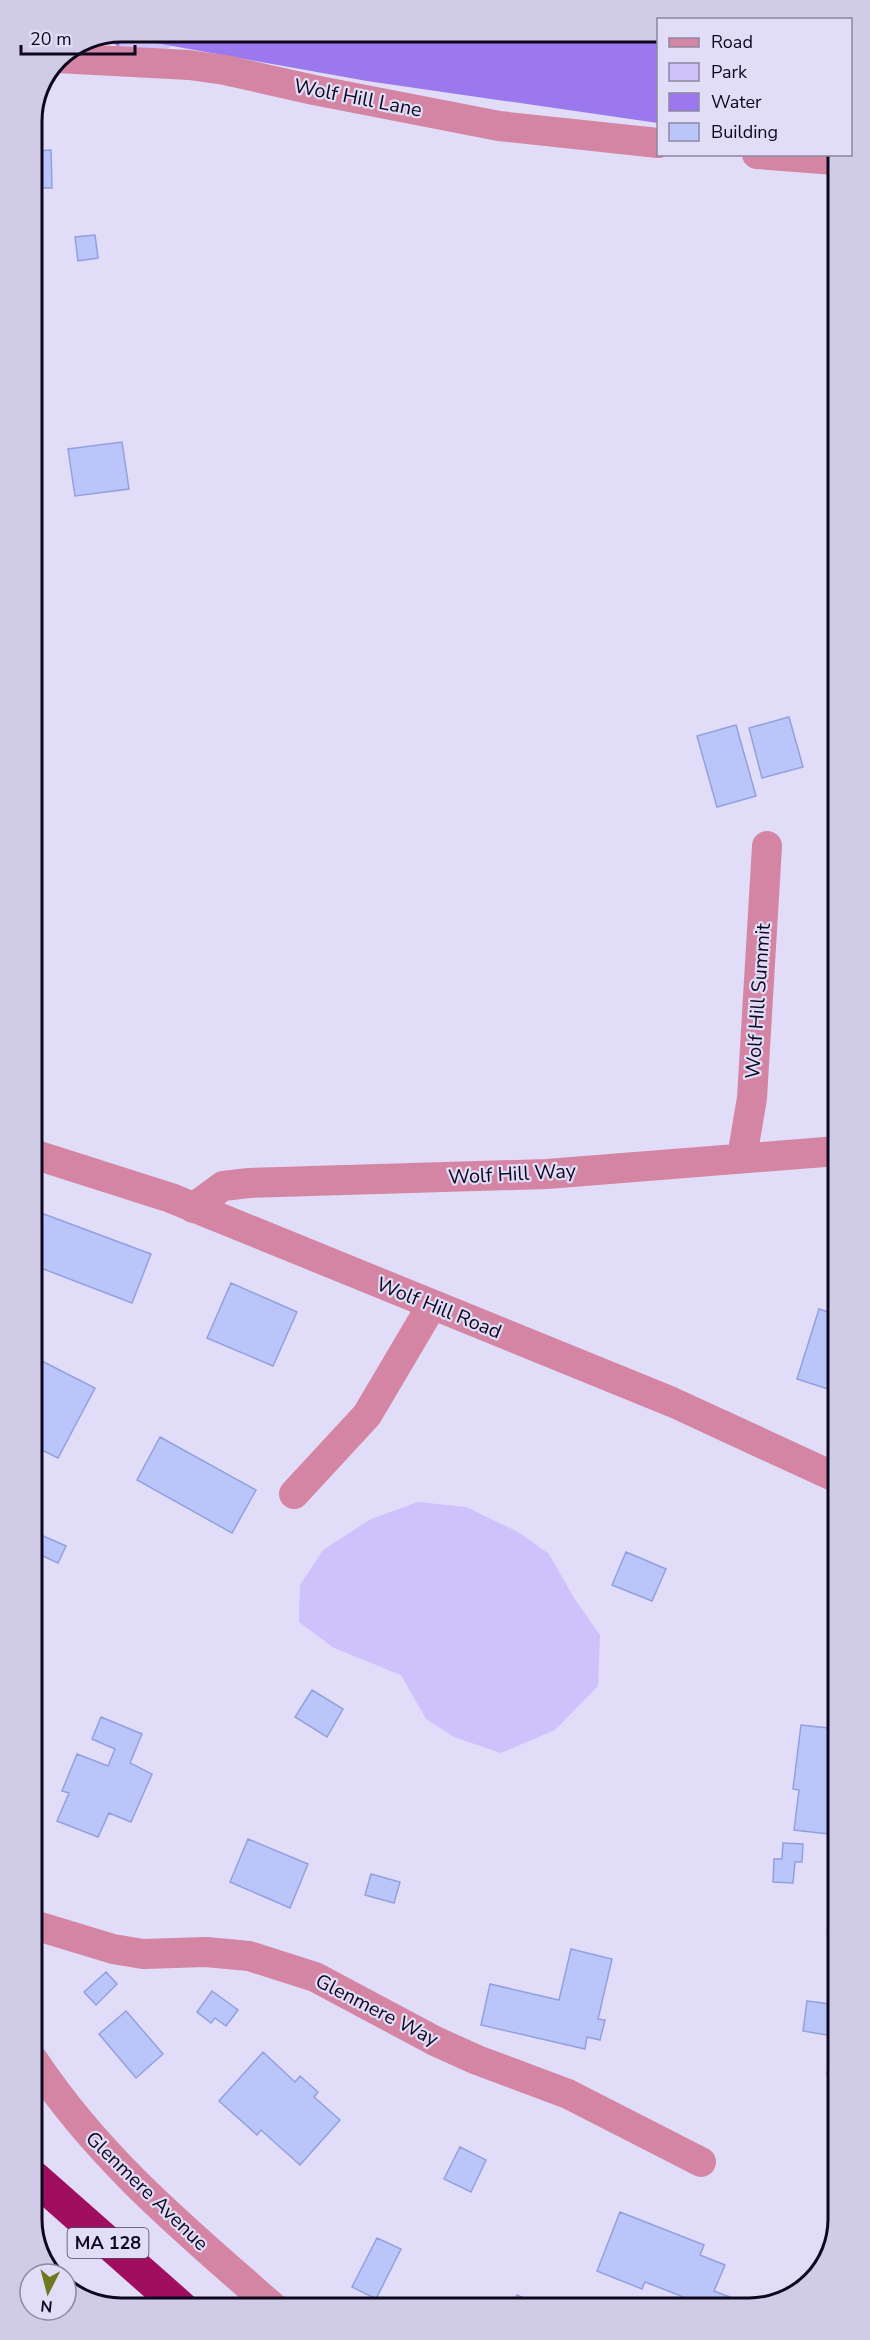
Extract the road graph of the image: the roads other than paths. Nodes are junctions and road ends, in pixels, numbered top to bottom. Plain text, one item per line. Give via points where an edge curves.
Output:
1 (73, 59) edge
2 (657, 142) edge
3 (783, 156) edge
4 (828, 159) edge
5 (767, 846) dead end
6 (828, 1152) edge
7 (42, 1157) edge
8 (742, 1157) junction
9 (193, 1208) junction
10 (432, 1305) junction
11 (828, 1474) edge
12 (294, 1494) dead end
13 (42, 1927) edge
14 (42, 2073) edge
15 (701, 2162) dead end
16 (42, 2185) edge
17 (171, 2298) edge
18 (263, 2298) edge

1 - 2 street, Wolf Hill Lane via 225,70 499,126
3 - 4 street
5 - 8 street, Wolf Hill Summit via 752,1098
6 - 8 street, Wolf Hill Way
7 - 9 street, Wolf Hill Road
8 - 9 street, Wolf Hill Way via 547,1174 249,1183 223,1186
9 - 10 street, Wolf Hill Road
10 - 11 street, Wolf Hill Road via 672,1402
10 - 12 street via 367,1415
13 - 15 street, Glenmere Way via 143,1954 238,1954 315,1977 435,2041 568,2094
14 - 18 street, Glenmere Avenue via 85,2130 144,2193
16 - 17 highway, MA 128

